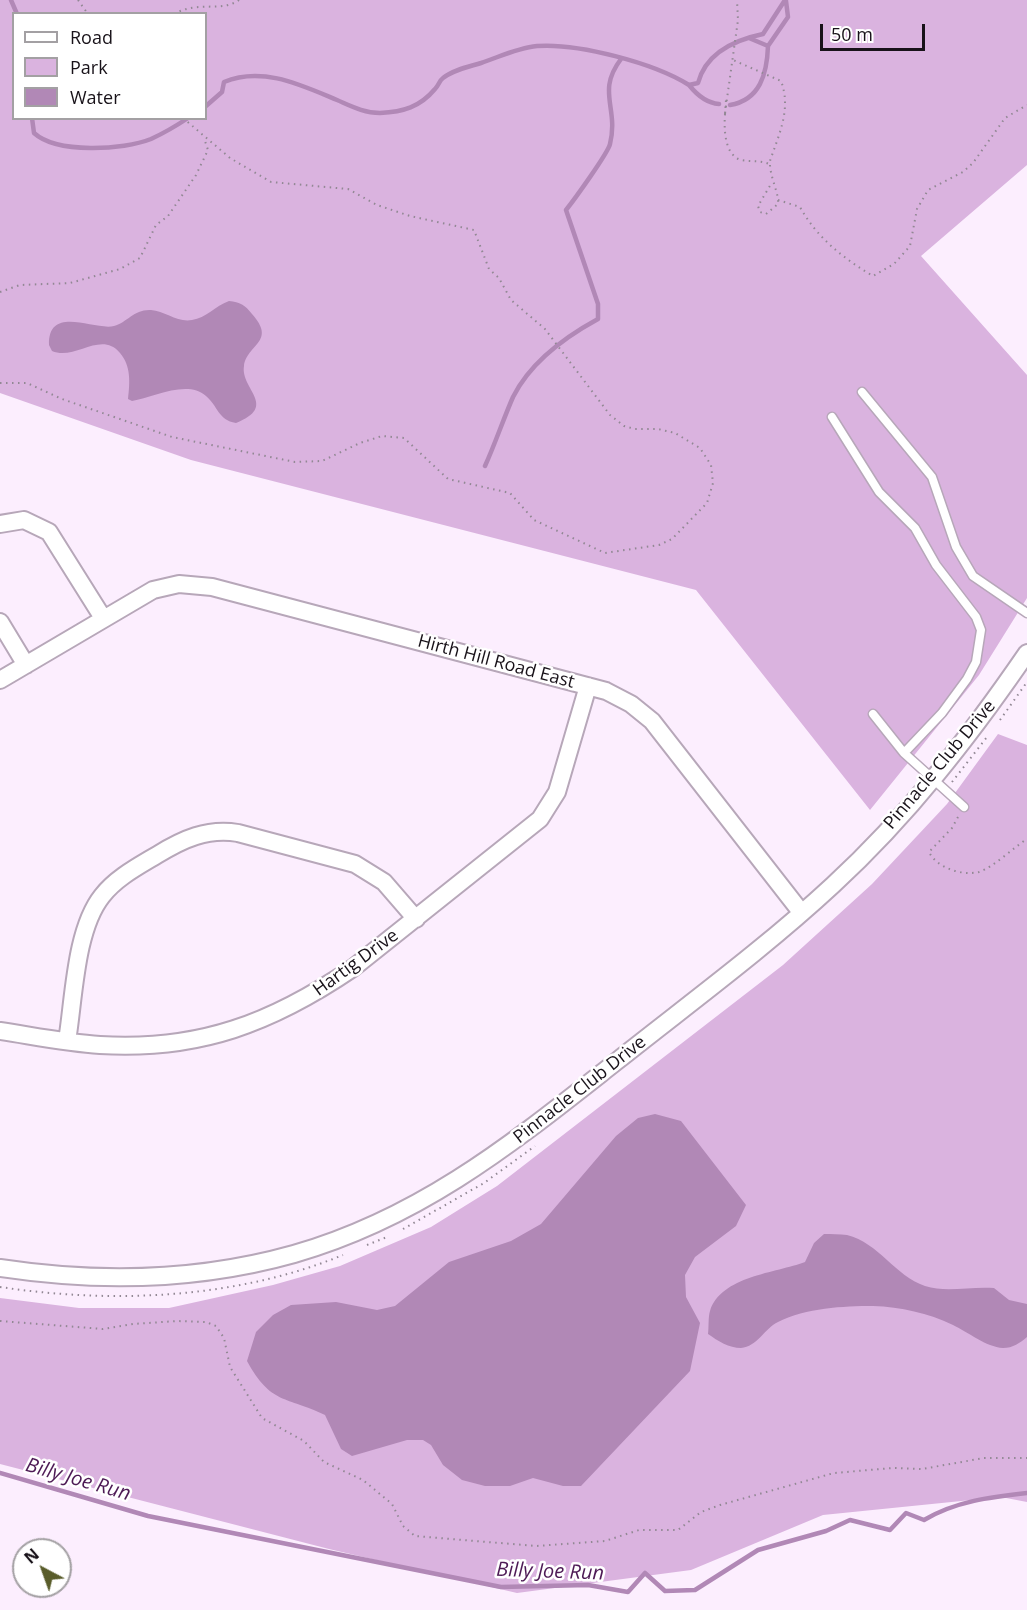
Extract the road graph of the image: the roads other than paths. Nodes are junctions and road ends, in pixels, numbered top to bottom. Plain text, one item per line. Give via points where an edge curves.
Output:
1 (862, 392) dead end
2 (832, 417) dead end
3 (0, 524) edge
4 (1027, 613) edge
5 (103, 618) junction
6 (0, 622) edge
7 (1027, 653) edge
8 (32, 661) junction
9 (0, 680) edge
10 (588, 686) junction
11 (873, 714) dead end
12 (903, 753) junction
13 (938, 786) junction
14 (964, 807) road end
15 (801, 912) junction
16 (416, 919) junction
17 (0, 1031) edge
18 (67, 1041) junction
19 (0, 1268) edge

1 - 4 lane via 932,477 956,547 974,576
2 - 12 lane via 879,492 915,528 981,630 976,662 967,679 942,713
3 - 5 street via 24,520 49,532
5 - 8 street, Hirth Hill Road East
5 - 10 street, Hirth Hill Road East via 166,586 212,587
6 - 8 street
7 - 13 street, Pinnacle Club Drive
8 - 9 street, Hirth Hill Road East
10 - 15 street, Hirth Hill Road East via 619,696 652,722
10 - 16 street, Hartig Drive via 557,792 540,819
11 - 12 lane
12 - 13 lane
13 - 14 lane
13 - 15 street, Pinnacle Club Drive
15 - 19 street, Pinnacle Club Drive via 747,959 498,1154 448,1187 352,1234 244,1266 186,1274 131,1279
16 - 18 street, Hartig Drive via 321,990 241,1028 165,1044 130,1046
16 - 18 street via 384,882 355,864 238,833 193,836 123,876 94,906 83,939
17 - 18 street, Hartig Drive

